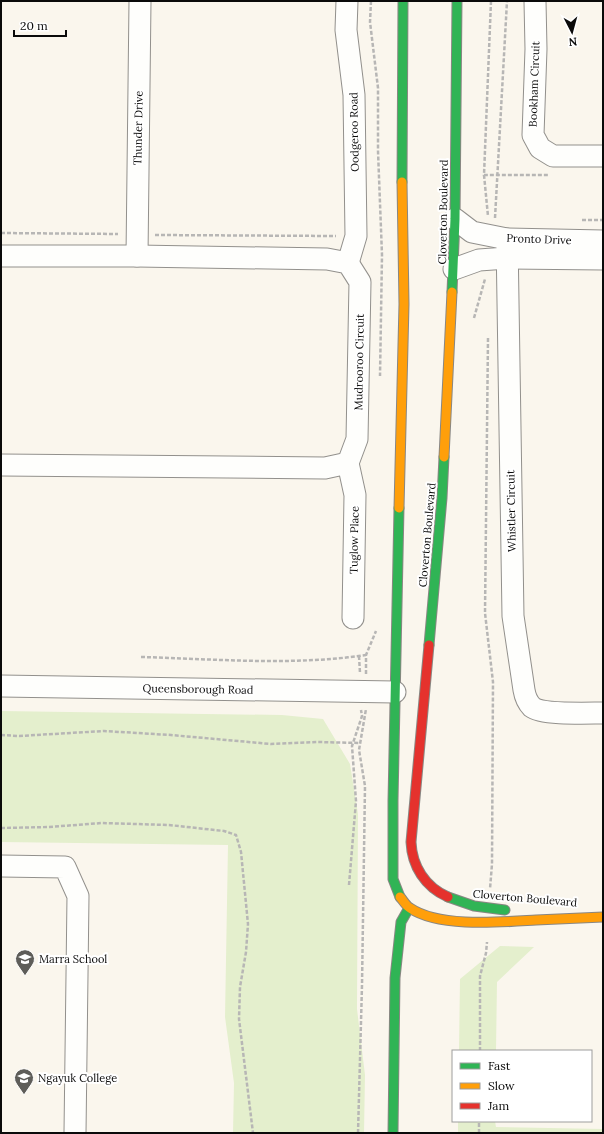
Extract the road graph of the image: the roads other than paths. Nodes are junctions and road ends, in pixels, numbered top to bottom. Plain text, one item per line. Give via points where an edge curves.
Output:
1 (140, 1) edge
2 (347, 1) edge
3 (403, 1) edge
4 (457, 1) edge
5 (535, 1) edge
6 (603, 156) edge
7 (455, 219) junction
8 (603, 241) edge
9 (507, 249) junction
10 (1, 256) edge
11 (137, 256) junction
12 (603, 259) edge
13 (348, 263) junction
14 (454, 269) junction
15 (348, 462) junction
16 (1, 465) edge
17 (353, 618) dead end
18 (1, 686) edge
19 (395, 692) junction
20 (603, 713) edge
21 (1, 866) edge
22 (410, 908) junction
23 (512, 910) dead end
24 (527, 911) dead end
25 (603, 917) edge
26 (75, 1133) edge
27 (393, 1133) edge

1 - 11 street, Thunder Drive
2 - 13 street, Oodgeroo Road via 346,30 354,95 356,236
3 - 19 street, Cloverton Boulevard via 404,344
4 - 7 street, Cloverton Boulevard
5 - 6 street, Bookham Circuit via 533,135 540,148 553,156
7 - 9 street, Pronto Drive via 472,232
7 - 14 street, Cloverton Boulevard
8 - 9 street, Pronto Drive
9 - 12 street
9 - 14 street, Pronto Drive
9 - 20 street, Whistler Circuit via 513,616 526,700 537,710
10 - 11 street
11 - 13 street via 327,259
13 - 15 street, Mudrooroo Circuit via 360,282 357,439
14 - 23 street, Cloverton Boulevard via 442,498 411,848 414,865 422,879 446,897 469,906
15 - 16 street via 325,468
15 - 17 street, Tuglow Place via 355,495
18 - 19 street, Queensborough Road
19 - 22 street, Cloverton Boulevard via 393,879 398,894
21 - 26 street via 65,867 78,896
22 - 25 street, Cloverton Boulevard via 438,920 466,922
22 - 27 street via 401,922 395,978
24 - 25 street, Cloverton Boulevard

